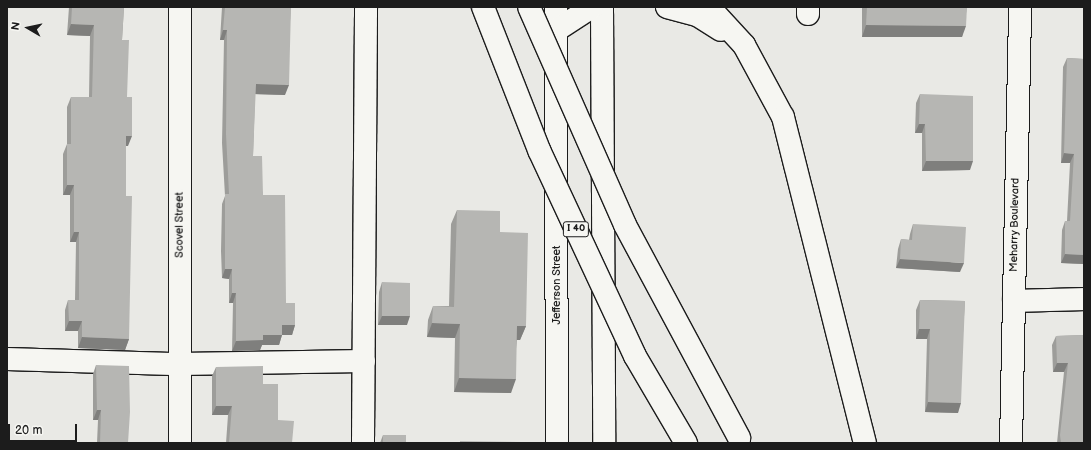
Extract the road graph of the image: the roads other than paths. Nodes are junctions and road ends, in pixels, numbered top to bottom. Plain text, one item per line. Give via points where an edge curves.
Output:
1 (180, 7) edge
2 (366, 7) edge
3 (483, 7) edge
4 (529, 7) edge
5 (556, 7) edge
6 (592, 7) edge
7 (602, 7) edge
8 (667, 7) edge
9 (709, 7) edge
10 (1020, 7) edge
11 (555, 31) junction
12 (744, 45) junction
13 (1084, 299) edge
14 (1014, 301) junction
15 (7, 359) edge
16 (364, 361) junction
17 (180, 364) junction
18 (740, 441) edge
19 (180, 443) edge
20 (363, 443) edge
21 (557, 443) edge
22 (604, 443) edge
23 (686, 443) edge
24 (865, 443) edge
25 (1011, 443) edge

1 - 17 main road, Scovel Street
2 - 16 main road
3 - 23 main road, I 40, bridge via 552,178 635,356
4 - 18 main road, bridge via 625,225
5 - 11 main road, Jefferson Street
6 - 11 main road
7 - 22 main road
8 - 12 main road via 697,15
9 - 12 main road
10 - 14 main road, Meharry Boulevard
11 - 21 main road, Jefferson Street
12 - 24 main road via 783,117
13 - 14 main road
14 - 25 main road, Meharry Boulevard
15 - 17 main road
16 - 17 main road
16 - 20 main road
17 - 19 main road, Scovel Street

